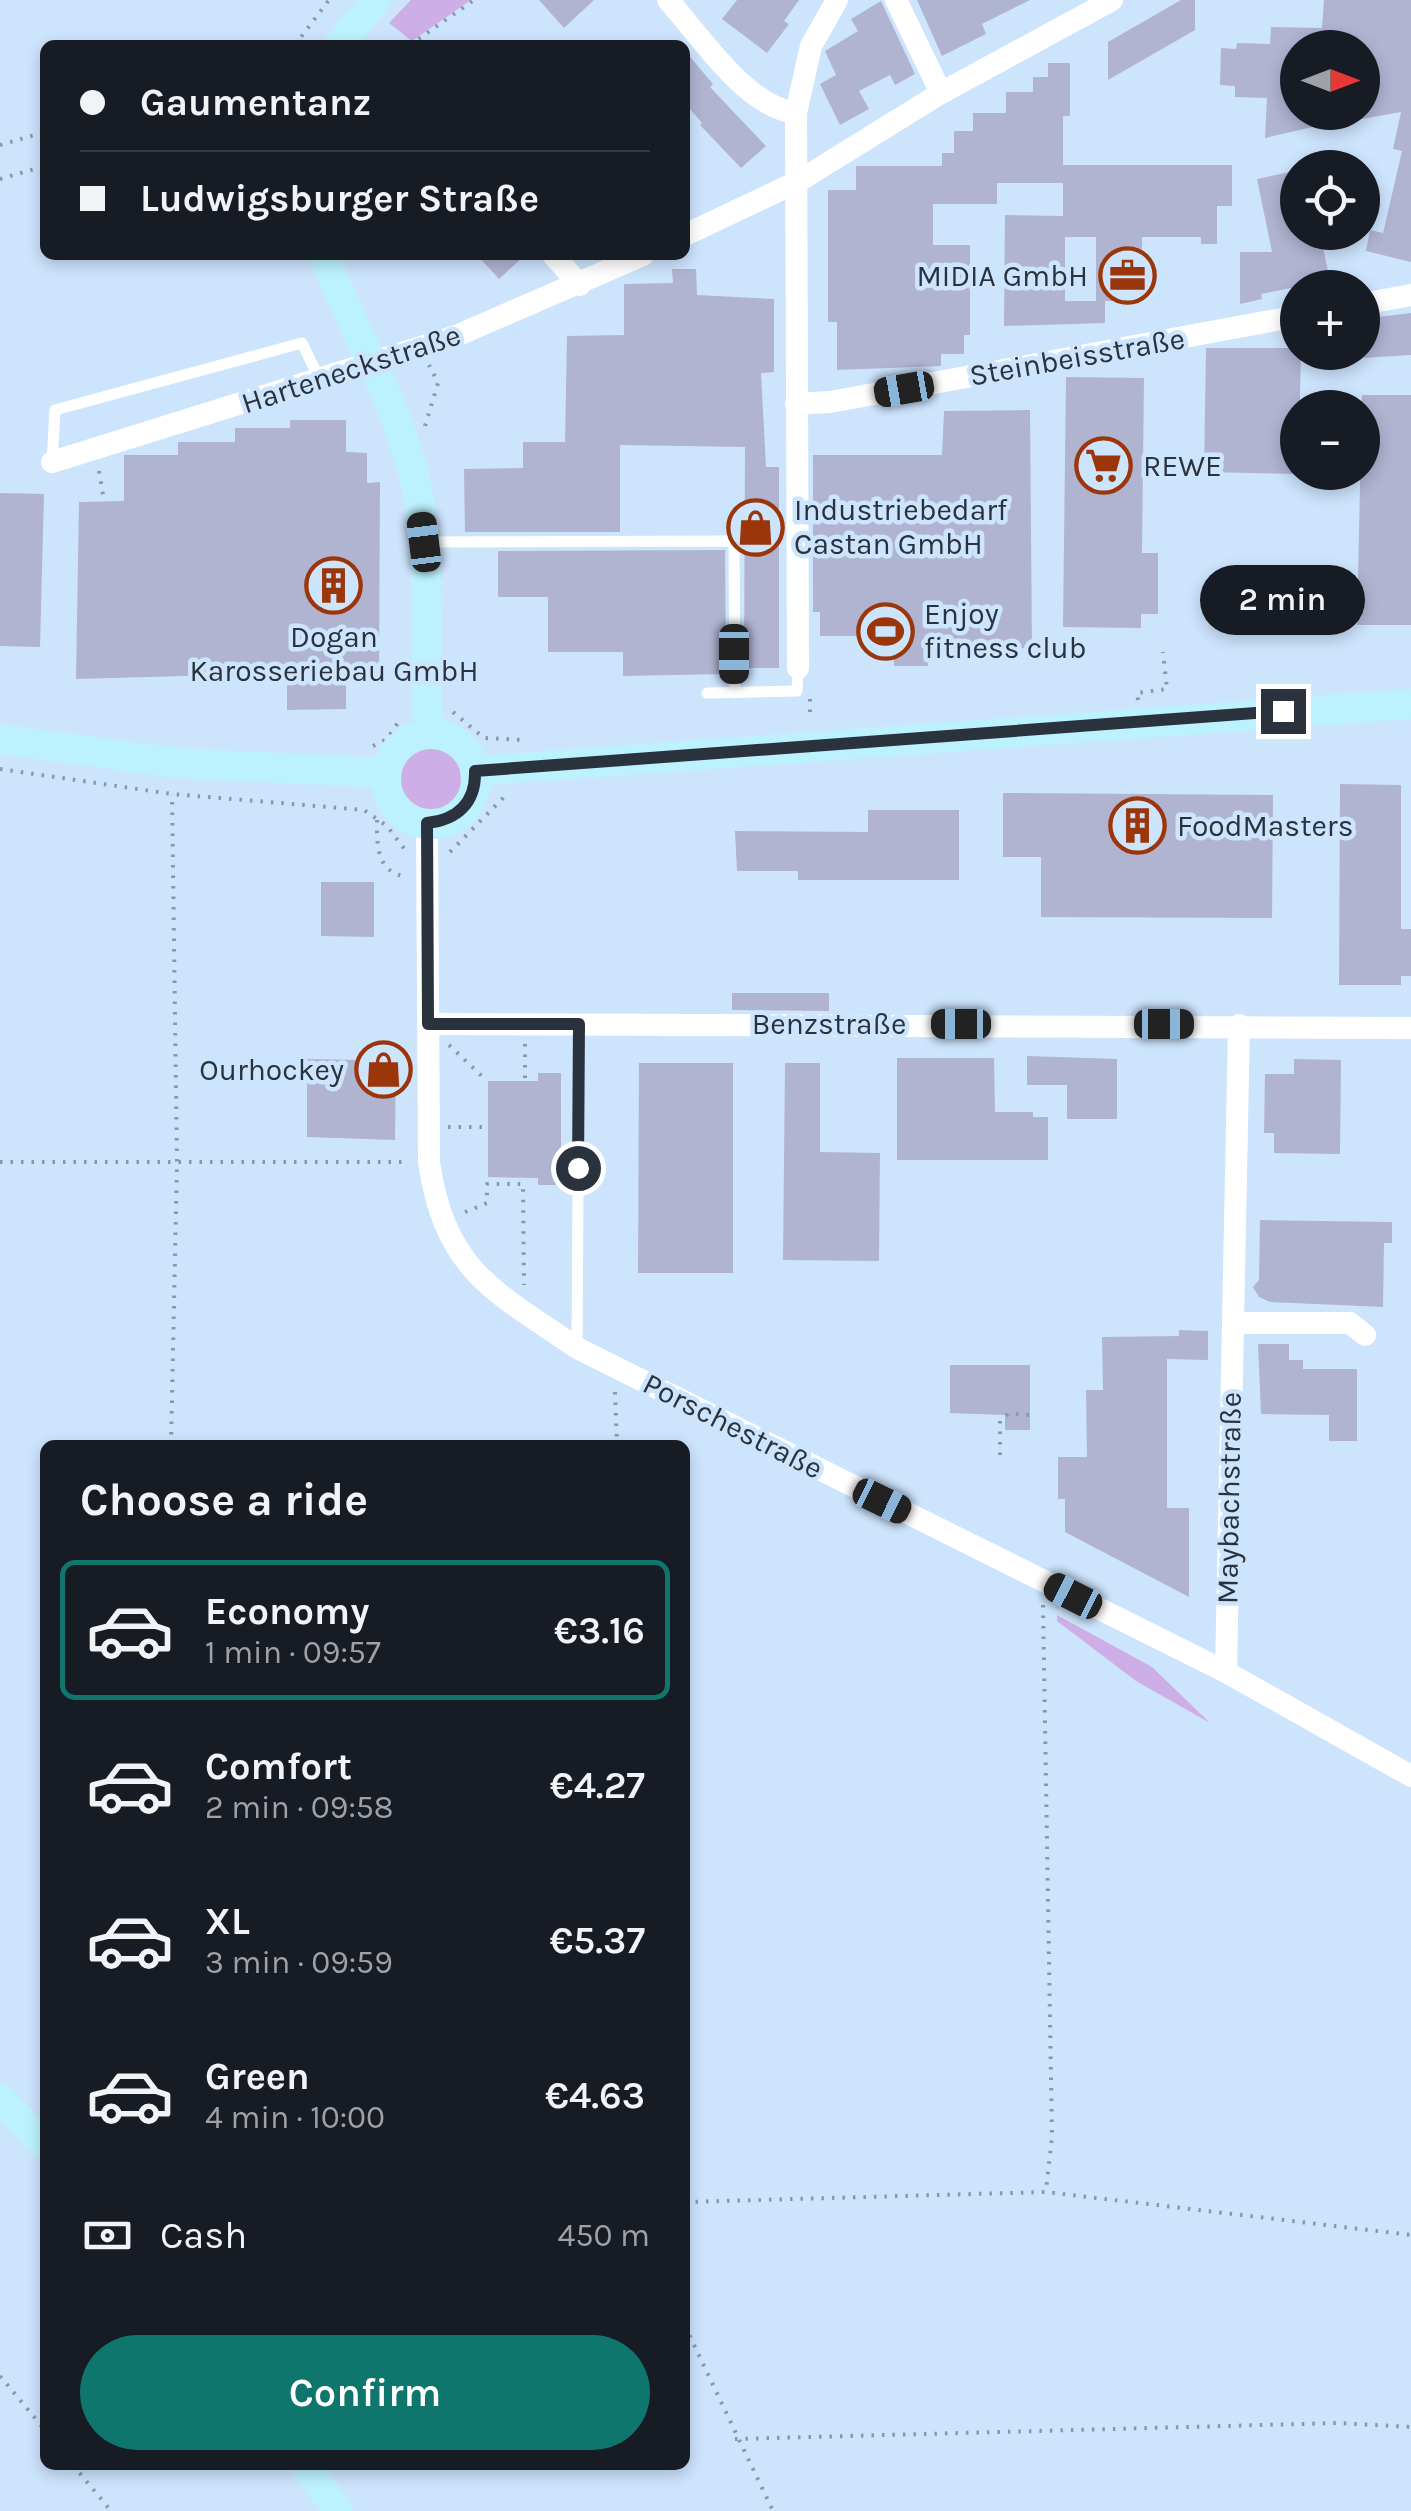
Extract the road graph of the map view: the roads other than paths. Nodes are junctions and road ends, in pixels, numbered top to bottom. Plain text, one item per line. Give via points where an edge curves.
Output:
1 (376, 0) edge
2 (668, 0) edge
3 (836, 0) edge
4 (896, 0) edge
5 (1112, 0) edge
6 (344, 40) edge
7 (941, 93) junction
8 (796, 114) junction
9 (799, 181) junction
10 (690, 233) edge
11 (326, 260) edge
12 (557, 260) edge
13 (632, 260) edge
14 (580, 285) junction
15 (1411, 295) edge
16 (1380, 301) edge
17 (1280, 319) edge
18 (373, 364) junction
19 (320, 380) junction
20 (796, 404) junction
21 (52, 462) joint
22 (424, 542) junction
23 (798, 679) joint
24 (735, 692) junction
25 (707, 693) dead end
26 (1411, 704) edge
27 (435, 716) junction
28 (0, 738) edge
29 (493, 760) junction
30 (386, 774) junction
31 (427, 838) junction
32 (428, 1024) junction
33 (579, 1024) junction
34 (1239, 1025) junction
35 (1411, 1028) edge
36 (1233, 1323) junction
37 (1365, 1336) dead end
38 (578, 1348) junction
39 (1226, 1672) junction
40 (1411, 1776) edge
41 (0, 2098) edge
42 (40, 2141) edge
43 (309, 2470) edge
44 (338, 2511) edge

1 - 6 main road
2 - 8 street via 750,92 775,111
3 - 8 street via 811,46
4 - 7 street
5 - 7 street
7 - 9 street
8 - 9 street
9 - 10 street
9 - 20 street
11 - 18 main road
12 - 14 street
13 - 14 street, Harteneckstraße
14 - 18 street, Harteneckstraße
15 - 16 street
17 - 20 street, Steinbeisstraße
18 - 19 street, Harteneckstraße
18 - 22 main road via 408,452
19 - 21 street, Harteneckstraße
19 - 21 lane via 302,343 56,410
20 - 23 street
22 - 24 lane via 734,541
22 - 27 main road
23 - 24 lane
24 - 25 lane
26 - 29 main road
27 - 29 main road via 451,738
27 - 30 main road via 404,742
28 - 30 main road via 177,763
29 - 31 main road via 462,810
30 - 31 main road via 397,808
31 - 32 street, Porschestraße
32 - 33 street, Benzstraße
32 - 38 street, Porschestraße via 429,1162 435,1204 450,1240 498,1295
33 - 34 street, Benzstraße
33 - 38 lane
34 - 35 street, Benzstraße
34 - 36 street, Maybachstraße
36 - 37 street via 1350,1324
36 - 39 street, Maybachstraße
38 - 39 street, Porschestraße
39 - 40 street, Porschestraße
41 - 42 main road
43 - 44 main road

